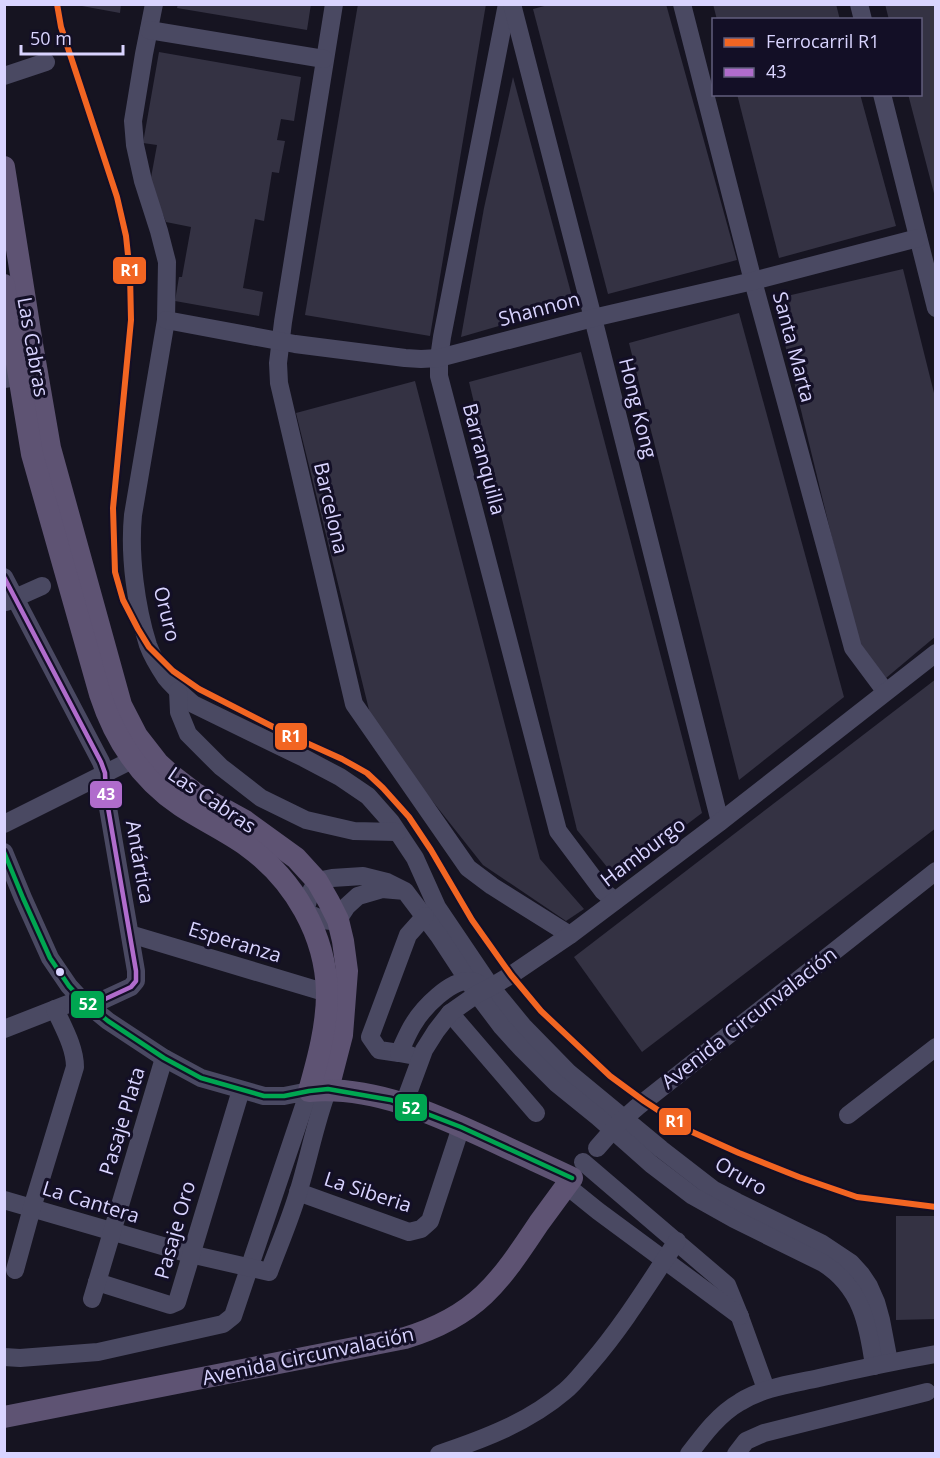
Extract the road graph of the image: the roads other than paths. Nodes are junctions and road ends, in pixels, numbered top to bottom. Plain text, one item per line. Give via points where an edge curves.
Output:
1 (154, 4) edge
2 (334, 4) edge
3 (507, 4) edge
4 (512, 4) edge
5 (682, 4) edge
6 (149, 30) junction
7 (324, 59) junction
8 (46, 62) dead end
9 (4, 76) edge
10 (882, 96) edge
11 (4, 167) edge
12 (918, 238) junction
13 (753, 281) junction
14 (4, 285) edge
15 (936, 308) edge
16 (593, 318) junction
17 (166, 320) junction
18 (281, 342) junction
19 (4, 345) edge
20 (439, 358) junction
21 (7, 379) edge
22 (4, 577) edge
23 (42, 586) dead end
24 (10, 600) edge
25 (936, 653) edge
26 (178, 691) junction
27 (885, 691) junction
28 (132, 760) junction
29 (105, 773) junction
30 (720, 822) junction
31 (4, 824) edge
32 (398, 832) junction
33 (4, 852) edge
34 (936, 871) edge
35 (317, 881) junction
36 (405, 891) junction
37 (615, 901) junction
38 (305, 912) junction
39 (425, 916) junction
40 (338, 920) junction
41 (130, 934) junction
42 (570, 935) junction
43 (479, 987) junction
44 (327, 993) junction
45 (85, 1002) junction
46 (55, 1009) junction
47 (450, 1013) junction
48 (494, 1015) junction
49 (4, 1029) edge
50 (470, 1037) junction
51 (936, 1047) edge
52 (399, 1053) junction
53 (164, 1058) junction
54 (421, 1058) junction
55 (241, 1090) junction
56 (319, 1090) junction
57 (404, 1104) junction
58 (536, 1113) dead end
59 (848, 1115) dead end
60 (461, 1127) junction
61 (574, 1175) junction
62 (298, 1192) junction
63 (4, 1200) edge
64 (32, 1208) junction
65 (112, 1232) junction
66 (677, 1241) junction
67 (190, 1254) junction
68 (664, 1260) junction
69 (250, 1267) junction
70 (15, 1270) dead end
71 (269, 1272) joint
72 (94, 1291) joint
73 (740, 1317) junction
74 (936, 1354) edge
75 (4, 1357) edge
76 (882, 1364) junction
77 (766, 1389) junction
78 (927, 1392) dead end
79 (4, 1417) edge
80 (743, 1449) edge
81 (439, 1454) edge
82 (689, 1454) edge

1 - 6 street, Oruro
2 - 7 street, Barcelona
3 - 20 street, Barranquilla
4 - 16 street, Hong Kong
5 - 13 street, Santa Marta
6 - 7 street
6 - 17 street, Oruro via 133,121 143,181 167,262
7 - 18 street, Barcelona
8 - 9 street
10 - 12 street
11 - 35 main road, Las Cabras via 50,448 121,705 137,736 170,774 296,858
12 - 13 street, Shannon
12 - 15 street
13 - 16 street, Shannon
13 - 27 street, Santa Marta via 853,648
14 - 28 main road, Las Cabras via 32,454 106,712
16 - 20 street, Shannon
16 - 30 street, Hong Kong
17 - 18 street, Shannon
17 - 26 street, Oruro via 131,532 139,607 149,647
18 - 20 street, Shannon via 405,358
18 - 42 street, Barcelona via 279,383 354,704 468,868
19 - 21 street
20 - 37 street, Barranquilla via 439,376 558,831
22 - 24 street, Antártica
23 - 24 street
24 - 29 street, Antártica
25 - 27 street, Hamburgo
26 - 32 street, Oruro via 193,704 340,777 368,796
26 - 32 street via 179,712 188,734 221,767 261,798 306,820 354,831
27 - 30 street, Hamburgo
28 - 29 street
28 - 38 main road, Las Cabras via 168,797 260,856 285,882
29 - 31 street
29 - 41 street, Antártica
30 - 37 street, Hamburgo
32 - 43 street, Oruro via 415,858
33 - 45 street via 50,958
34 - 61 street, Avenida Circunvalación, bridge via 636,1108
35 - 36 street via 363,876
35 - 38 street
35 - 40 main road, Las Cabras
36 - 39 street
36 - 40 street via 382,889 358,896
37 - 42 street, Hamburgo
38 - 40 street via 324,920
38 - 44 main road, Las Cabras via 319,943
39 - 43 street
39 - 52 street via 408,935 370,1037 379,1050
40 - 56 main road, Las Cabras via 347,971 342,1035
41 - 44 street, Esperanza
41 - 45 street, Antártica via 136,981 131,987
42 - 43 street, Hamburgo
43 - 47 street, Hamburgo
43 - 48 street, Oruro
43 - 52 street via 450,987 431,1002 414,1023
43 - 76 street, Oruro via 569,1073 714,1190 821,1243 851,1263 876,1302 881,1320
44 - 56 main road, Las Cabras
45 - 46 street
45 - 53 street via 126,1035
46 - 49 street
46 - 64 street via 72,1047 75,1067
47 - 50 street
47 - 54 street, Hamburgo
48 - 50 street
48 - 76 street, Oruro via 556,1083 675,1183 734,1219 823,1263 843,1278 863,1314
50 - 58 street
51 - 59 street
52 - 54 street
53 - 55 street via 201,1078
53 - 65 street, Pasaje Plata
54 - 57 street, Hamburgo
55 - 56 street via 264,1096
55 - 67 street, Pasaje Oro
56 - 57 main road
56 - 62 street, Las Cabras via 320,1110
56 - 69 street, Las Cabras
57 - 60 main road
60 - 61 main road
60 - 62 street, La Siberia via 430,1221 421,1229 409,1232
61 - 66 street
61 - 68 street via 598,1211
61 - 79 main road, Avenida Circunvalación via 492,1288 465,1311 436,1327 405,1338
62 - 71 street, Las Cabras
63 - 64 street, La Cantera
64 - 65 street, La Cantera
64 - 70 street
65 - 67 street, La Cantera
65 - 72 street, Pasaje Plata
66 - 68 street
66 - 73 street via 727,1285
67 - 69 street, La Cantera
67 - 72 street, Pasaje Oro via 178,1300 173,1305
68 - 73 street
68 - 81 street via 605,1347 566,1390 548,1405 503,1430
69 - 71 street, La Cantera
69 - 75 street, Las Cabras via 233,1316 223,1324 98,1352
73 - 77 street
74 - 76 street
76 - 77 street
77 - 82 street via 724,1413
78 - 80 street via 764,1433

